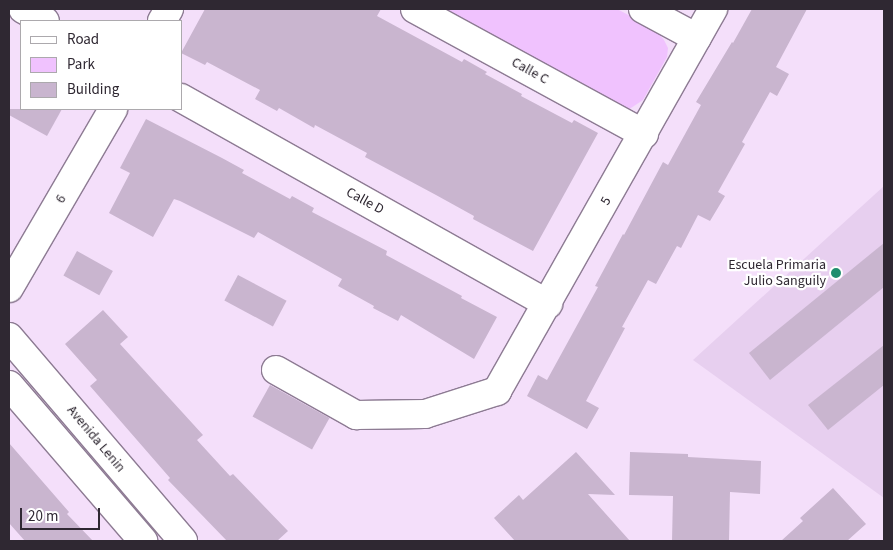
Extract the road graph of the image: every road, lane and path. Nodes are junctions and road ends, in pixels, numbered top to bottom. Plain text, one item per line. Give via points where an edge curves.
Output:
1 (23, 9) edge
2 (169, 9) edge
3 (415, 9) edge
4 (643, 9) edge
5 (713, 9) edge
6 (43, 20) edge
7 (163, 20) edge
8 (697, 38) junction
9 (182, 99) edge
10 (112, 110) edge
11 (644, 134) junction
12 (9, 288) edge
13 (548, 304) junction
14 (9, 337) edge
15 (276, 370) dead end
16 (9, 386) edge
17 (143, 541) edge
18 (183, 541) edge

1 - 6 street
2 - 7 street
3 - 11 street, Calle C
4 - 8 street
5 - 8 street, 5
8 - 11 street, 5
9 - 13 street, Calle D
10 - 12 street, 6
11 - 13 street, 5
13 - 15 street, 5 via 498,391 425,414 356,415
14 - 18 street, Avenida Lenin
16 - 17 street

